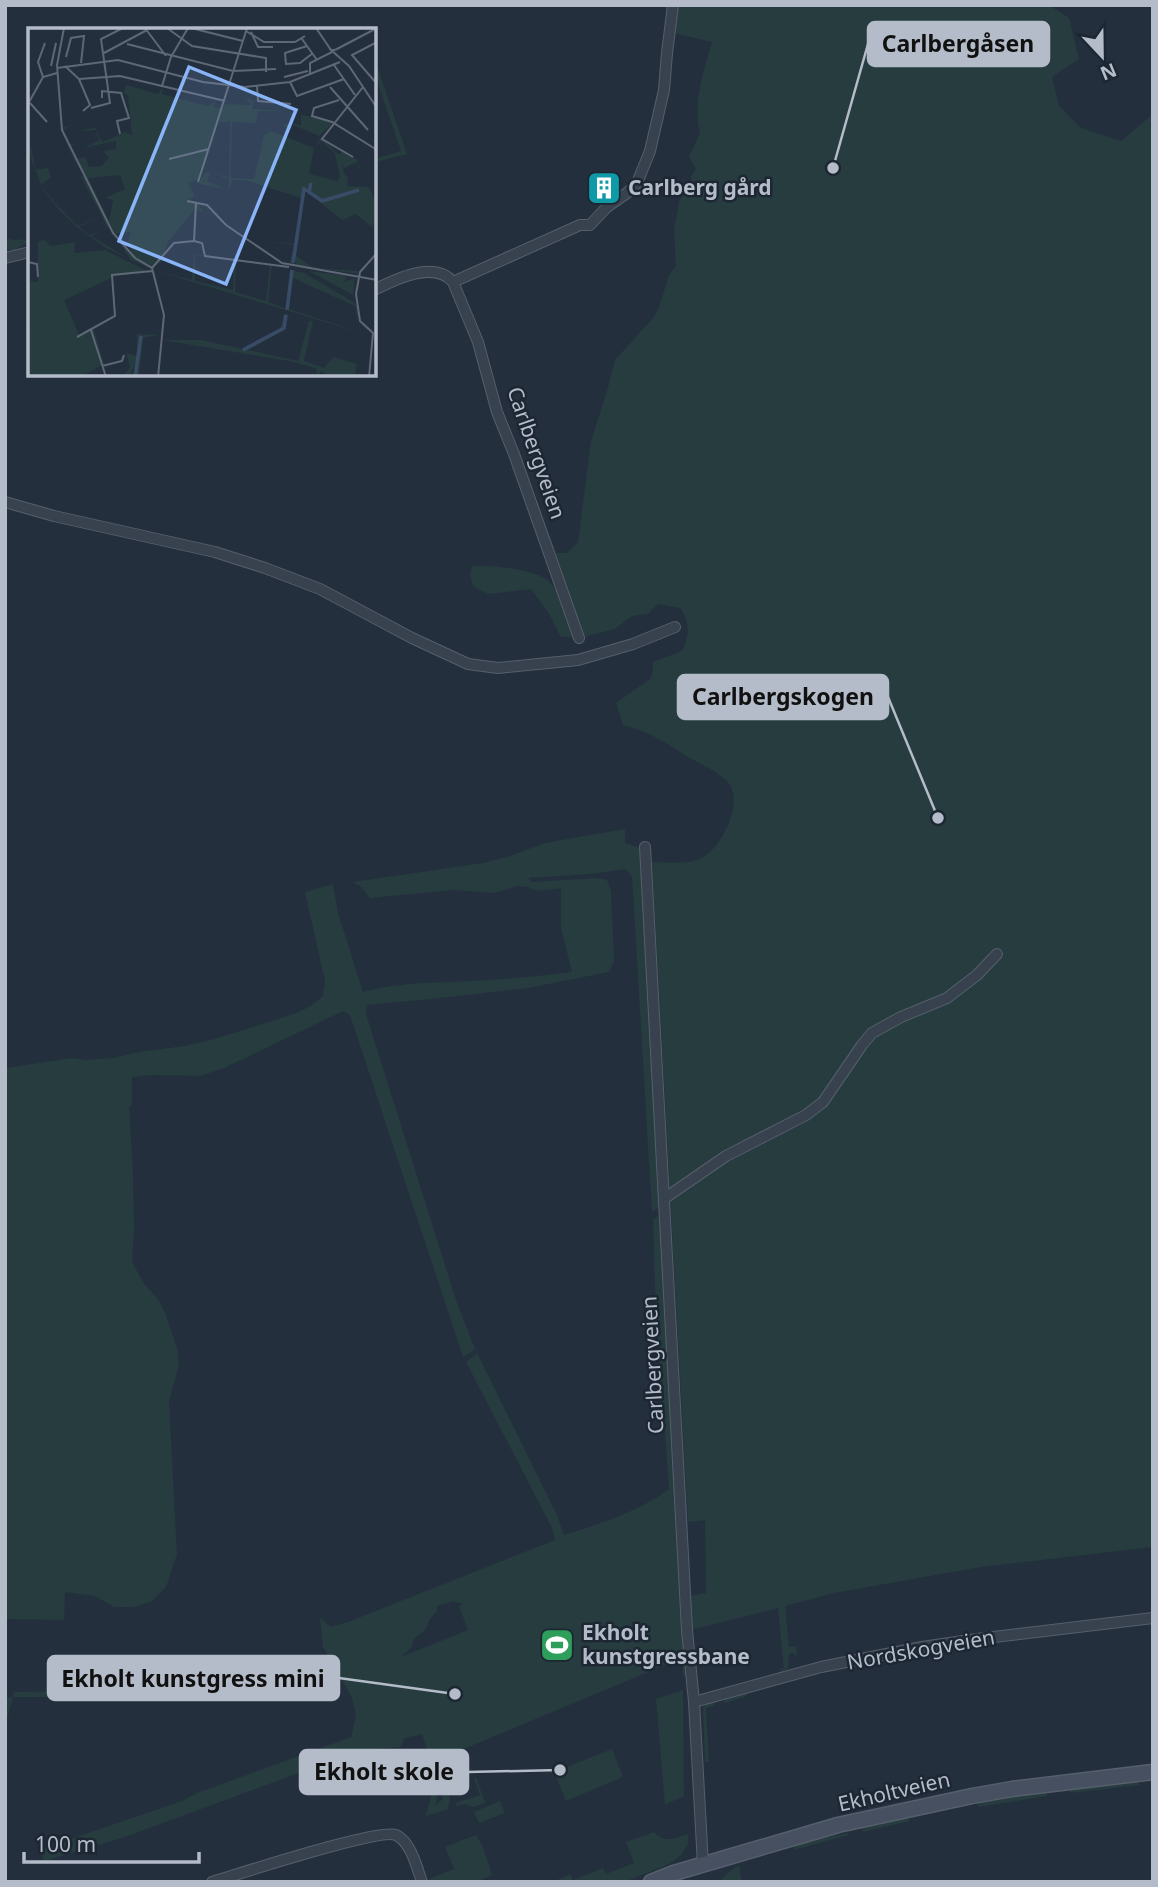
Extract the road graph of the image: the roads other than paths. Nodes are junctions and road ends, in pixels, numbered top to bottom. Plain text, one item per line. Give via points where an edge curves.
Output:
1 (673, 5) edge
2 (28, 252) edge
3 (5, 258) edge
4 (453, 282) junction
5 (376, 289) edge
6 (5, 502) edge
7 (675, 627) dead end
8 (579, 638) dead end
9 (645, 847) dead end
10 (997, 954) dead end
11 (665, 1198) junction
12 (1153, 1618) edge
13 (694, 1702) junction
14 (1153, 1772) edge
15 (703, 1865) junction
16 (212, 1882) edge
17 (422, 1882) edge
18 (651, 1882) edge
19 (704, 1882) edge

1 - 4 street via 664,90 650,151 637,183 590,225 580,225
2 - 3 street
4 - 5 street via 447,275 421,272
4 - 8 street, Carlbergveien via 478,342 497,412
6 - 7 street via 265,568 320,589 468,664 498,668 578,660
9 - 11 street, Carlbergveien
10 - 11 street via 961,990 872,1033 823,1102 806,1115 726,1156
11 - 13 street, Carlbergveien
12 - 13 street, Nordskogveien via 922,1647 821,1667
13 - 15 street, Carlbergveien
14 - 15 street, Ekholtveien via 972,1796 838,1825
15 - 18 street, Ekholtveien
15 - 19 street, Carlbergveien
16 - 17 street via 387,1834 396,1835 407,1846

